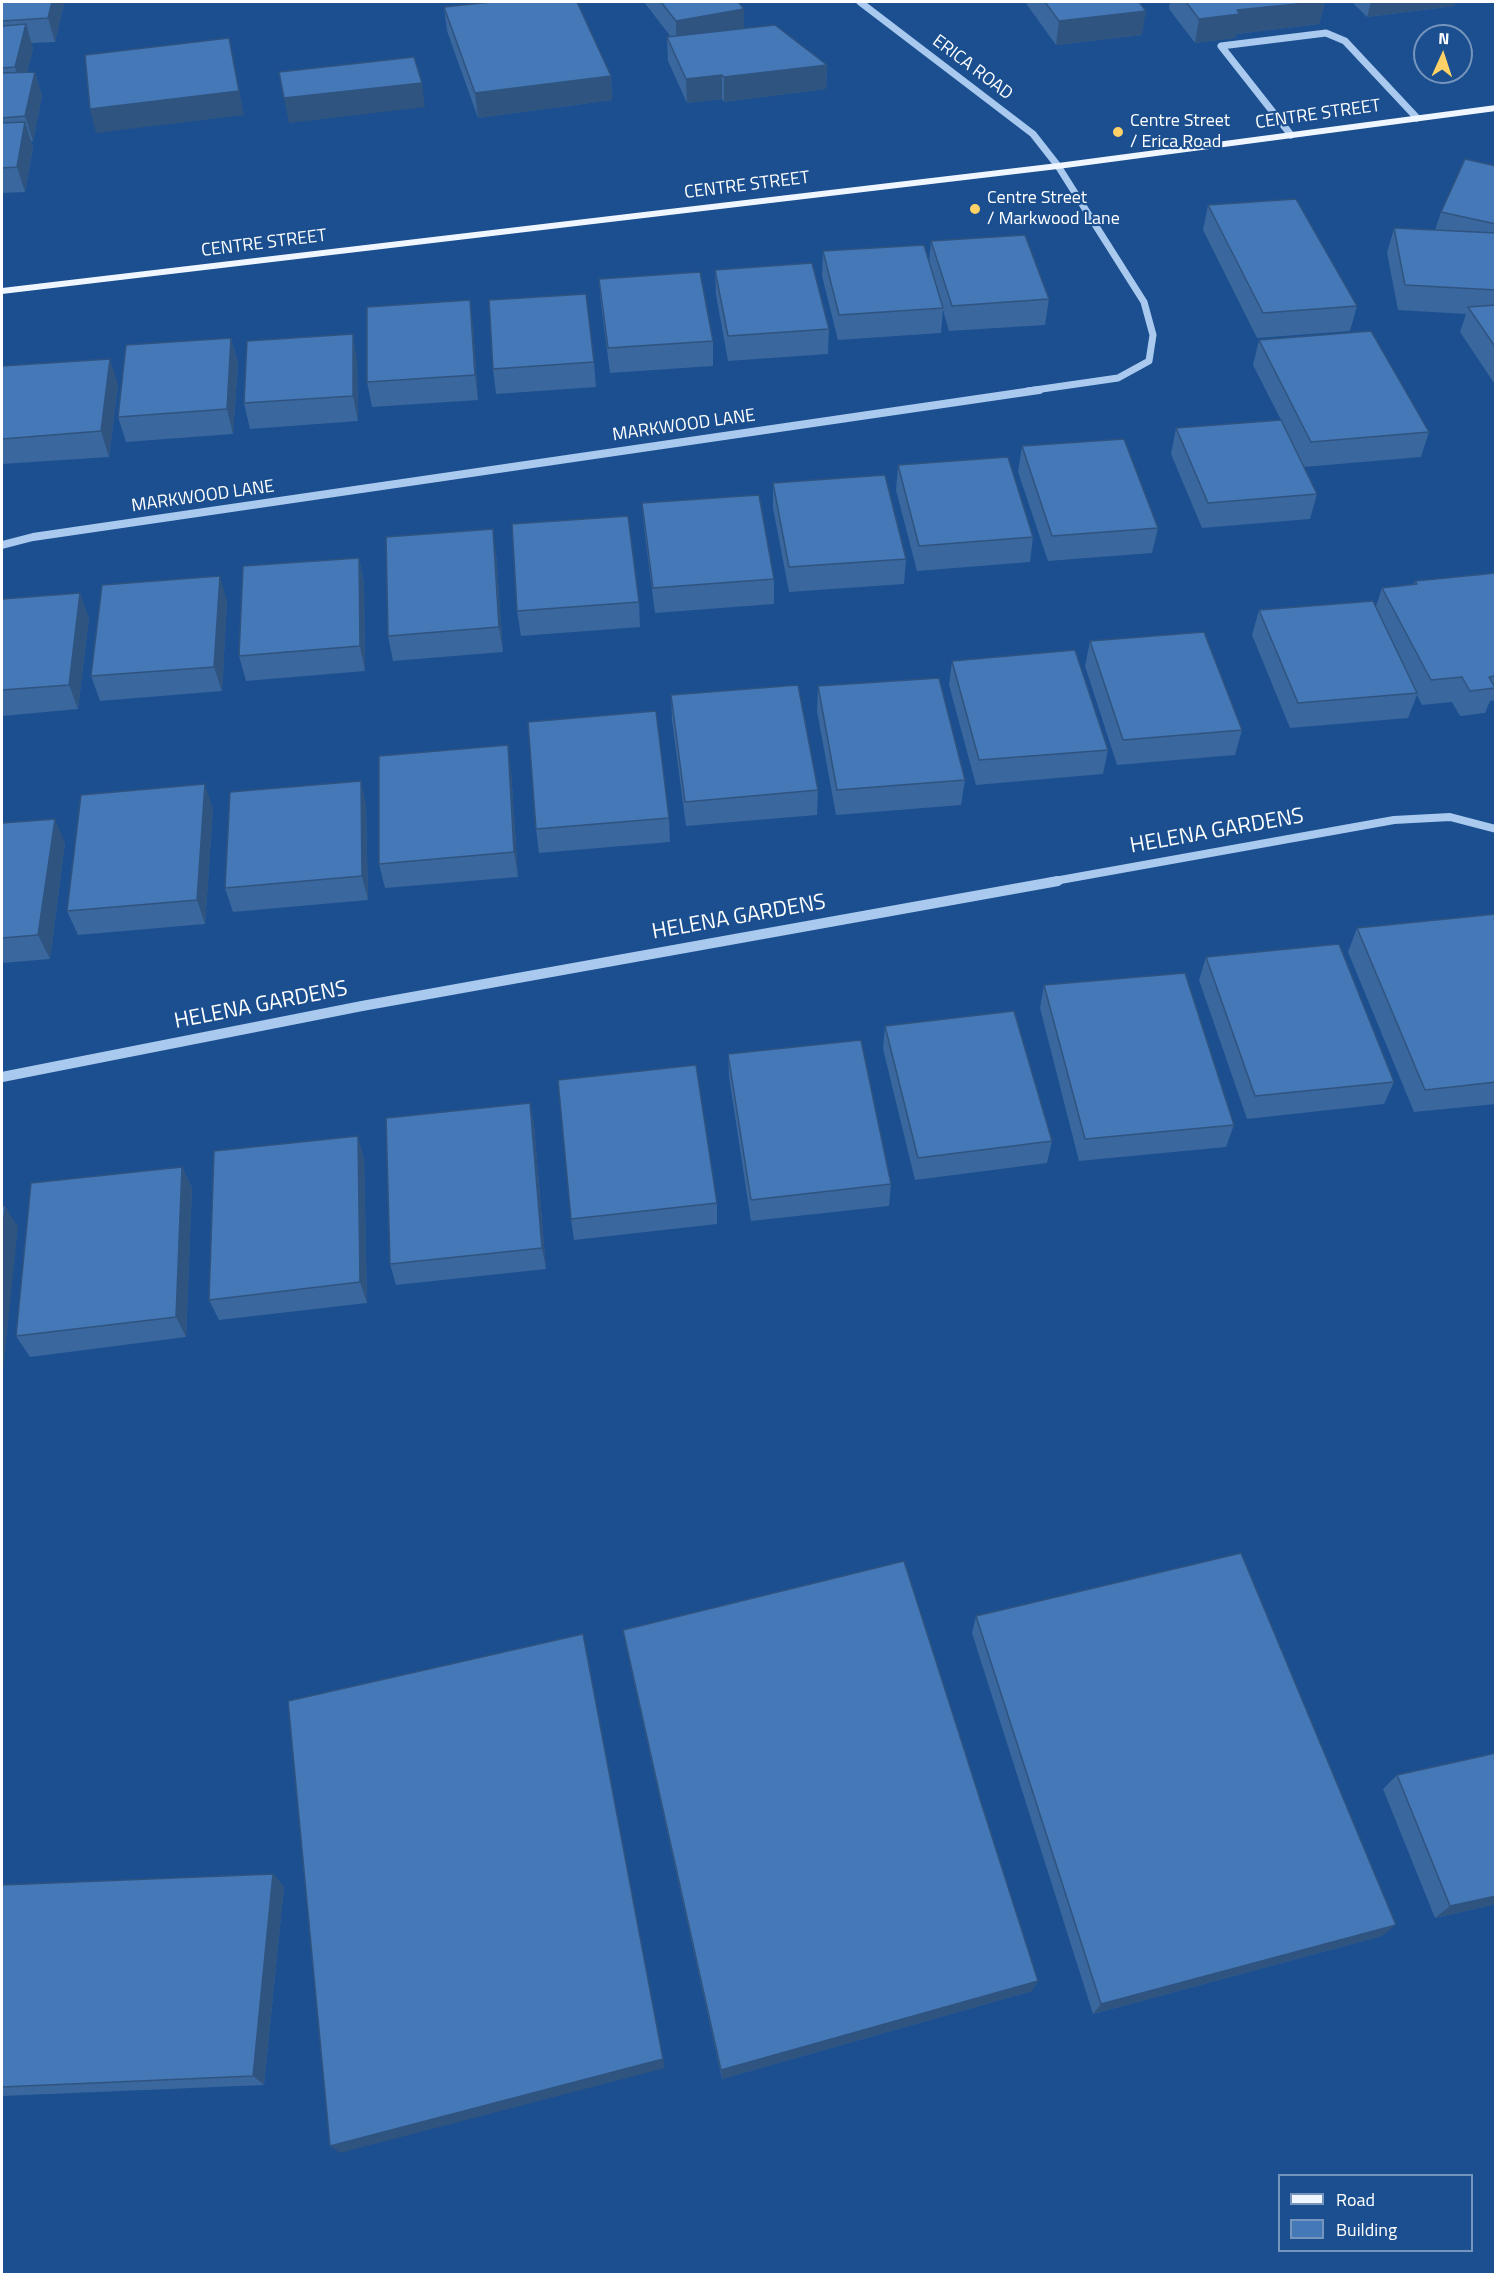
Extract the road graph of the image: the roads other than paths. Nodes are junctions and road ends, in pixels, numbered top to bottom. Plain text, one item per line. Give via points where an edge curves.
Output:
1 (860, 2) edge
2 (1496, 108) edge
3 (1417, 118) junction
4 (1291, 135) junction
5 (1058, 166) junction
6 (2, 291) edge
7 (2, 545) edge
8 (1496, 829) edge
9 (2, 1077) edge

1 - 5 street, ERICA ROAD via 1034,134
2 - 3 main road, CENTRE STREET
3 - 4 main road, CENTRE STREET
3 - 4 street via 1346,40 1326,33 1221,46
4 - 5 main road, CENTRE STREET
5 - 6 main road, CENTRE STREET
5 - 7 street, MARKWOOD LANE via 1144,302 1153,335 1149,361 1118,378 33,537
8 - 9 street, HELENA GARDENS via 1450,817 1394,820 362,1006

